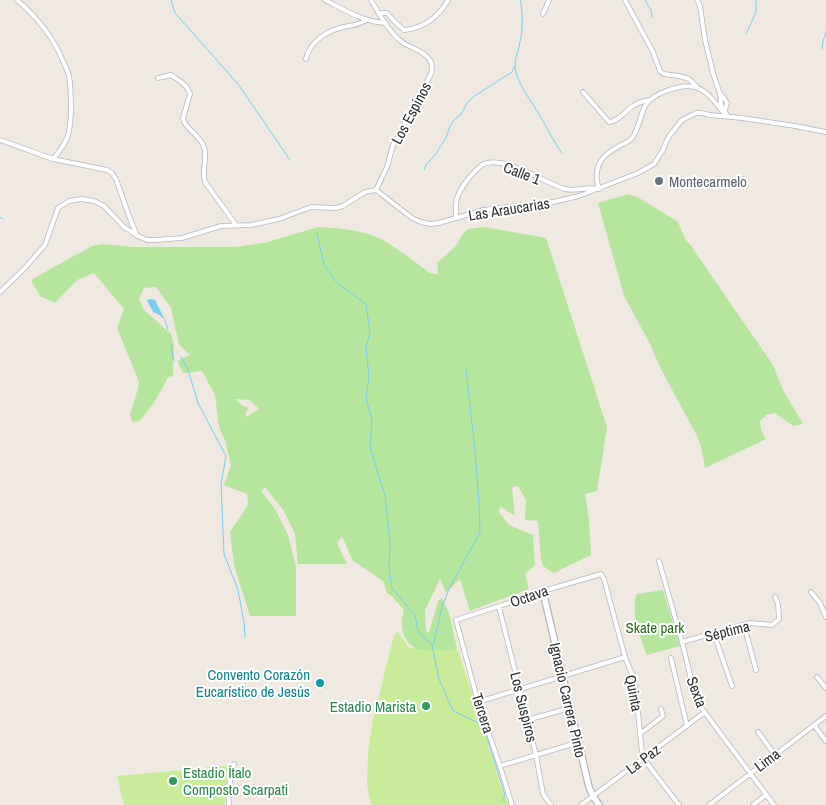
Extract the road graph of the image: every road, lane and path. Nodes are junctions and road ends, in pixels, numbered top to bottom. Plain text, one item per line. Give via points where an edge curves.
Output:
1 (17, 0) edge
2 (325, 0) edge
3 (371, 0) edge
4 (448, 0) edge
5 (549, 0) edge
6 (625, 0) edge
7 (697, 0) edge
8 (379, 13) junction
9 (543, 14) dead end
10 (366, 20) junction
11 (386, 23) junction
12 (306, 59) dead end
13 (158, 78) dead end
14 (697, 87) junction
15 (583, 92) dead end
16 (650, 100) junction
17 (727, 116) junction
18 (826, 132) edge
19 (0, 140) edge
20 (53, 159) junction
21 (599, 189) junction
22 (376, 190) junction
23 (456, 218) junction
24 (236, 225) junction
25 (138, 236) junction
26 (0, 292) edge
27 (659, 561) dead end
28 (601, 574) joint
29 (543, 592) junction
30 (811, 592) dead end
31 (776, 597) dead end
32 (499, 606) junction
33 (826, 617) edge
34 (456, 620) joint
35 (744, 625) junction
36 (714, 634) junction
37 (682, 642) junction
38 (625, 657) junction
39 (671, 658) dead end
40 (756, 670) dead end
41 (562, 676) junction
42 (817, 677) dead end
43 (732, 686) dead end
44 (826, 688) edge
45 (519, 689) junction
46 (478, 702) junction
47 (570, 708) junction
48 (661, 709) dead end
49 (705, 712) junction
50 (826, 716) edge
51 (527, 720) junction
52 (814, 725) junction
53 (687, 726) junction
54 (758, 732) dead end
55 (640, 733) junction
56 (826, 741) edge
57 (579, 742) junction
58 (536, 755) junction
59 (775, 755) junction
60 (644, 758) junction
61 (234, 764) dead end
62 (500, 766) junction
63 (750, 774) junction
64 (766, 795) junction
65 (593, 796) junction
66 (229, 805) edge
67 (512, 805) edge
68 (551, 805) edge
69 (581, 805) edge
70 (599, 805) edge
71 (679, 805) edge
72 (709, 805) edge
73 (753, 805) edge
74 (774, 805) edge

1 - 20 street via 48,34 69,74 69,137
2 - 10 street
3 - 8 street, Los Espinos
4 - 8 street via 434,19 412,29 404,30 387,13
5 - 9 street
6 - 14 street via 660,71 689,79
7 - 17 street via 721,105
8 - 11 street, Los Espinos
10 - 11 street
10 - 12 street via 359,25 327,33 309,49
11 - 22 street, Los Espinos via 404,44 429,58 432,67 393,145
13 - 24 street via 171,75 189,90 184,122 204,145 205,182
14 - 16 street via 679,86
14 - 17 street via 706,91
15 - 16 street via 609,122 614,122 635,104
16 - 21 street via 632,138 608,152 599,165 596,181
17 - 18 street, Las Araucarias
17 - 21 street, Las Araucarias via 690,115 670,135 654,164
19 - 20 street
20 - 25 street via 112,173
21 - 23 street, Las Araucarias via 553,202 483,210
21 - 23 street, Calle 1 via 567,190 514,166 488,163 472,174 459,191
22 - 23 street, Las Araucarias via 421,222 439,223
22 - 24 street via 336,208 311,207 279,219
24 - 25 street via 221,226 182,238 147,240
25 - 26 street via 124,227 104,206 94,201 69,201 58,208 45,245
27 - 37 street, Sexta
28 - 29 street, Octava
28 - 38 street, Quinta
29 - 32 street, Octava
29 - 41 street, Ignacio Carrera Pinto
30 - 33 street
31 - 35 street, Séptima via 779,619 770,625
32 - 34 street, Octava
32 - 45 street, Los Suspiros
34 - 46 street, Tercera
35 - 36 street, Séptima
35 - 40 street
36 - 37 street, Séptima
36 - 43 street
37 - 49 street, Sexta via 691,679
38 - 41 street
38 - 55 street, Quinta via 636,692
39 - 53 street
41 - 45 street
41 - 47 street, Ignacio Carrera Pinto
42 - 44 street
45 - 46 street
45 - 51 street, Los Suspiros
46 - 62 street, Tercera
47 - 51 street
47 - 57 street, Ignacio Carrera Pinto
48 - 55 street via 663,716
49 - 53 street, La Paz
49 - 63 street, Sexta
50 - 52 street, Lima
51 - 58 street, Los Suspiros
52 - 56 street
52 - 59 street, Lima
53 - 60 street, La Paz
54 - 59 street
55 - 60 street, Quinta
57 - 58 street
57 - 65 street, Ignacio Carrera Pinto
58 - 62 street
58 - 68 street, Los Suspiros via 543,794
59 - 63 street, Lima
60 - 65 street, La Paz
60 - 71 street, Quinta
61 - 66 street via 228,790
62 - 67 street, Tercera
63 - 64 street, Sexta
63 - 72 street, Lima
64 - 73 street
64 - 74 street, Sexta
65 - 69 street, La Paz
65 - 70 street, Ignacio Carrera Pinto

